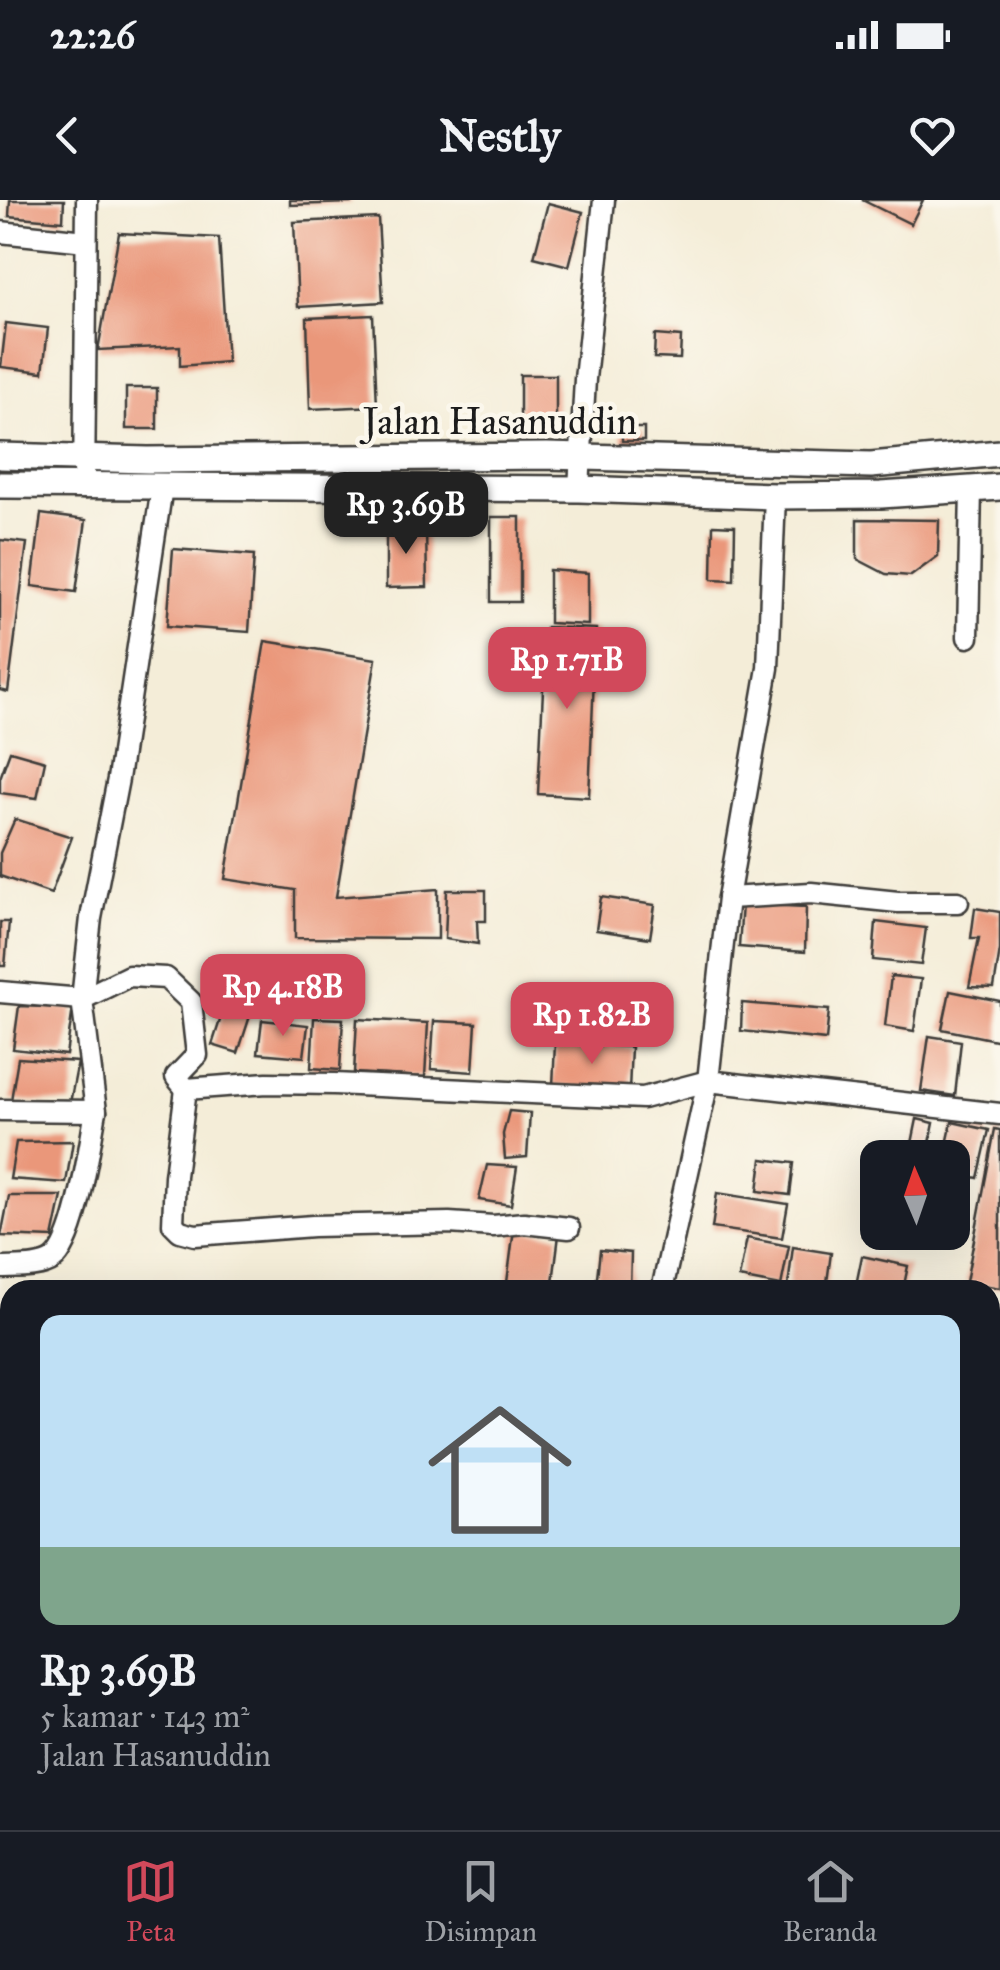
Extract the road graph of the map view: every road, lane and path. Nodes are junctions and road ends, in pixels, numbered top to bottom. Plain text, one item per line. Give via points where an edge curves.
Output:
1 (87, 200) edge
2 (604, 200) edge
3 (0, 232) edge
4 (86, 241) junction
5 (1000, 453) edge
6 (0, 456) edge
7 (580, 457) junction
8 (84, 458) junction
9 (0, 485) edge
10 (162, 487) junction
11 (1000, 487) edge
12 (84, 488) junction
13 (579, 489) junction
14 (971, 489) junction
15 (775, 496) junction
16 (968, 636) dead end
17 (728, 898) junction
18 (958, 902) dead end
19 (0, 992) edge
20 (82, 999) junction
21 (708, 1081) junction
22 (186, 1089) junction
23 (0, 1110) edge
24 (96, 1111) junction
25 (1000, 1114) edge
26 (569, 1228) dead end
27 (0, 1268) edge
28 (664, 1280) edge

1 - 4 street
2 - 7 street
3 - 4 street
4 - 8 street
5 - 7 street, Jalan Hasanuddin via 870,465
6 - 8 street, Jalan Hasanuddin
7 - 8 street, Jalan Hasanuddin
7 - 13 street
8 - 12 street
9 - 12 street, Jalan Hasanuddin
10 - 12 street, Jalan Hasanuddin
10 - 13 street, Jalan Hasanuddin
10 - 20 street
11 - 14 street, Jalan Hasanuddin
13 - 15 street, Jalan Hasanuddin
14 - 15 street, Jalan Hasanuddin
14 - 16 street
15 - 17 street via 768,668
17 - 18 street via 810,893
17 - 21 street
19 - 20 street
20 - 22 street via 129,976 166,978 191,1002 198,1055 176,1076
20 - 24 street
21 - 22 street via 643,1098 334,1084
21 - 25 street
21 - 28 street
22 - 26 street via 174,1200 173,1224 180,1231 449,1222
23 - 24 street
24 - 27 street via 64,1247 43,1265

